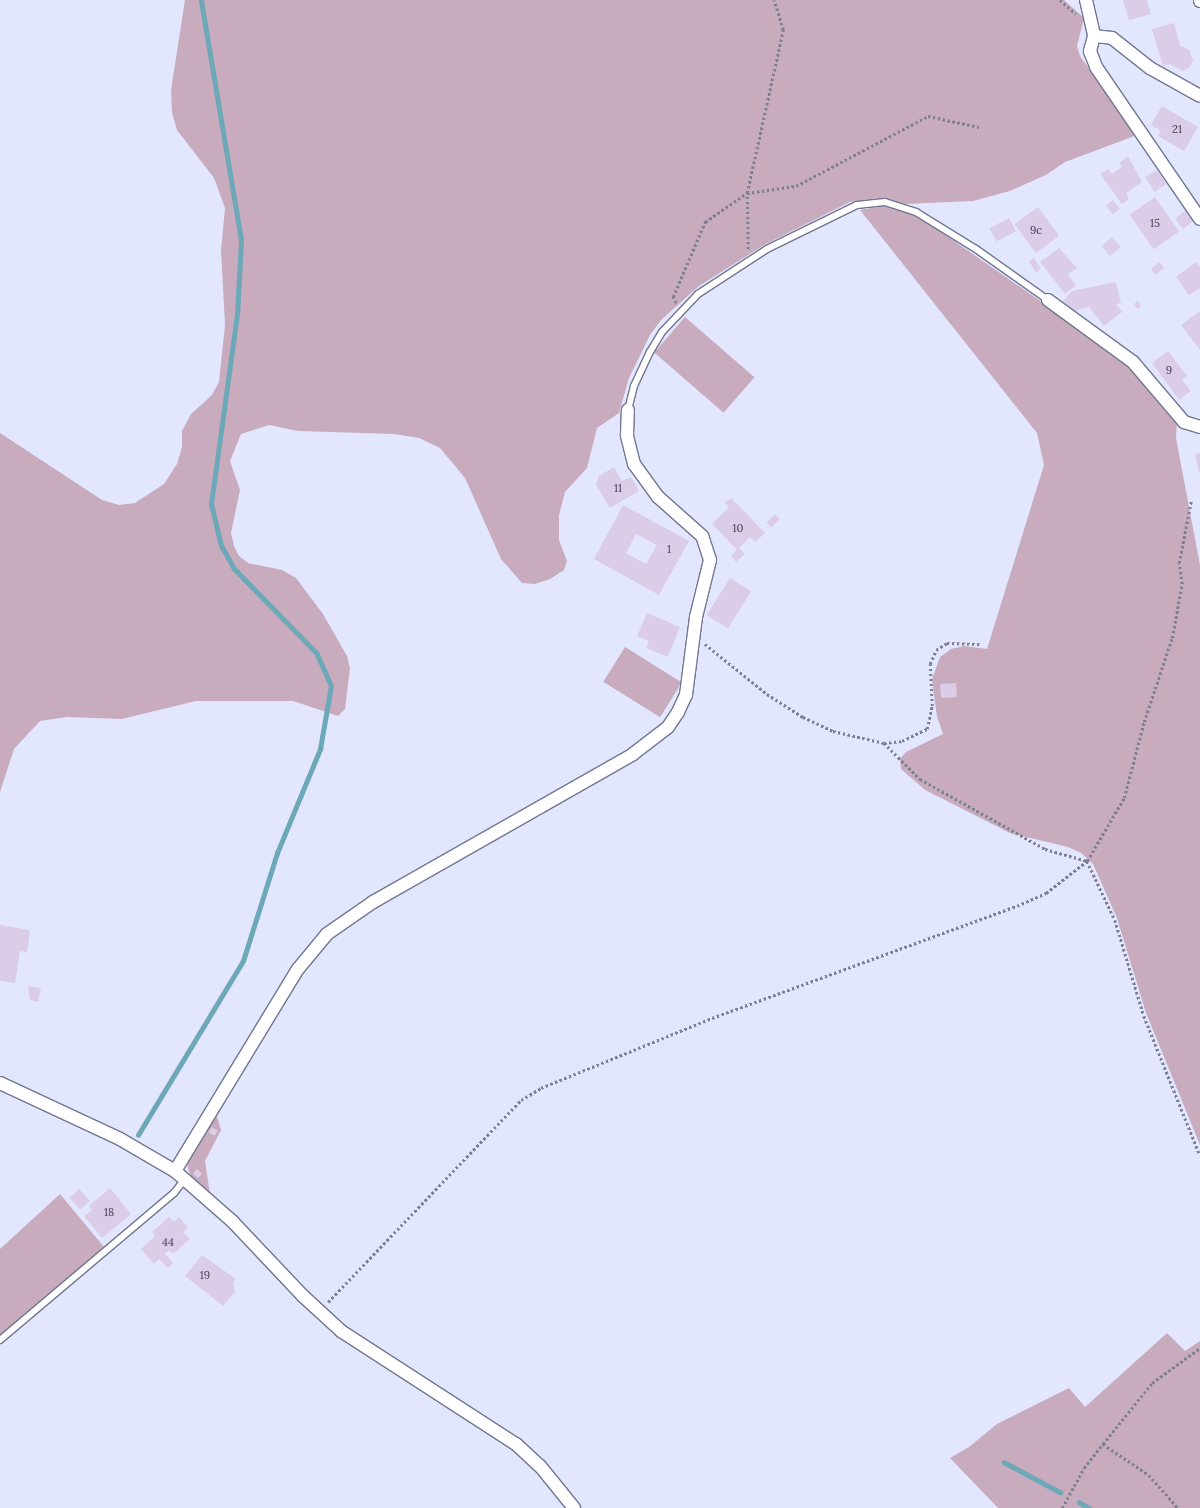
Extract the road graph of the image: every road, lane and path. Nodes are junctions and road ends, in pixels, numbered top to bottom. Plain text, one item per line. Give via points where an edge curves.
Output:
1 (774, 0) edge
2 (1086, 0) edge
3 (1094, 36) junction
4 (1200, 96) edge
5 (979, 126) dead end
6 (747, 193) junction
7 (1200, 219) edge
8 (748, 260) junction
9 (1048, 300) joint
10 (680, 311) junction
11 (628, 410) joint
12 (1200, 427) edge
13 (1191, 501) dead end
14 (694, 635) junction
15 (982, 644) dead end
16 (884, 743) junction
17 (1088, 861) junction
18 (0, 1083) edge
19 (1200, 1154) edge
20 (175, 1171) junction
21 (185, 1179) junction
22 (320, 1312) junction
23 (0, 1340) edge
24 (1200, 1348) edge
25 (1103, 1444) junction
26 (574, 1508) edge
27 (1062, 1508) edge
28 (1178, 1508) edge

1 - 6 path via 782,30
2 - 3 street
3 - 4 street via 1112,38 1150,68
3 - 7 street via 1090,51 1096,67
5 - 6 path via 928,116 796,186
6 - 8 path
6 - 10 path via 705,222 673,297
8 - 9 lane via 843,211 871,202 885,202 916,212 937,224
8 - 10 lane via 698,294
9 - 12 street via 1134,362 1180,418
10 - 11 lane via 662,332 641,368
11 - 14 street via 626,436 634,464 658,497 702,536 708,547 710,560
13 - 17 path via 1179,563 1182,584 1172,638 1144,722 1124,798
14 - 16 path via 767,694 803,717 833,731
14 - 20 street via 686,696 668,727 654,740 373,902 322,939 292,977
15 - 16 path via 947,643 936,650 930,664 932,706 927,729 902,741
16 - 17 path via 920,779 1045,849
17 - 19 path via 1115,920 1138,999
17 - 22 path via 1046,892 1017,906 712,1018 541,1088 521,1100
18 - 20 street via 120,1139
20 - 21 street
21 - 22 street via 234,1222
21 - 23 lane via 174,1193
22 - 26 street via 370,1352 516,1444 540,1466
24 - 25 path via 1152,1383
25 - 27 path
25 - 28 path via 1149,1475

